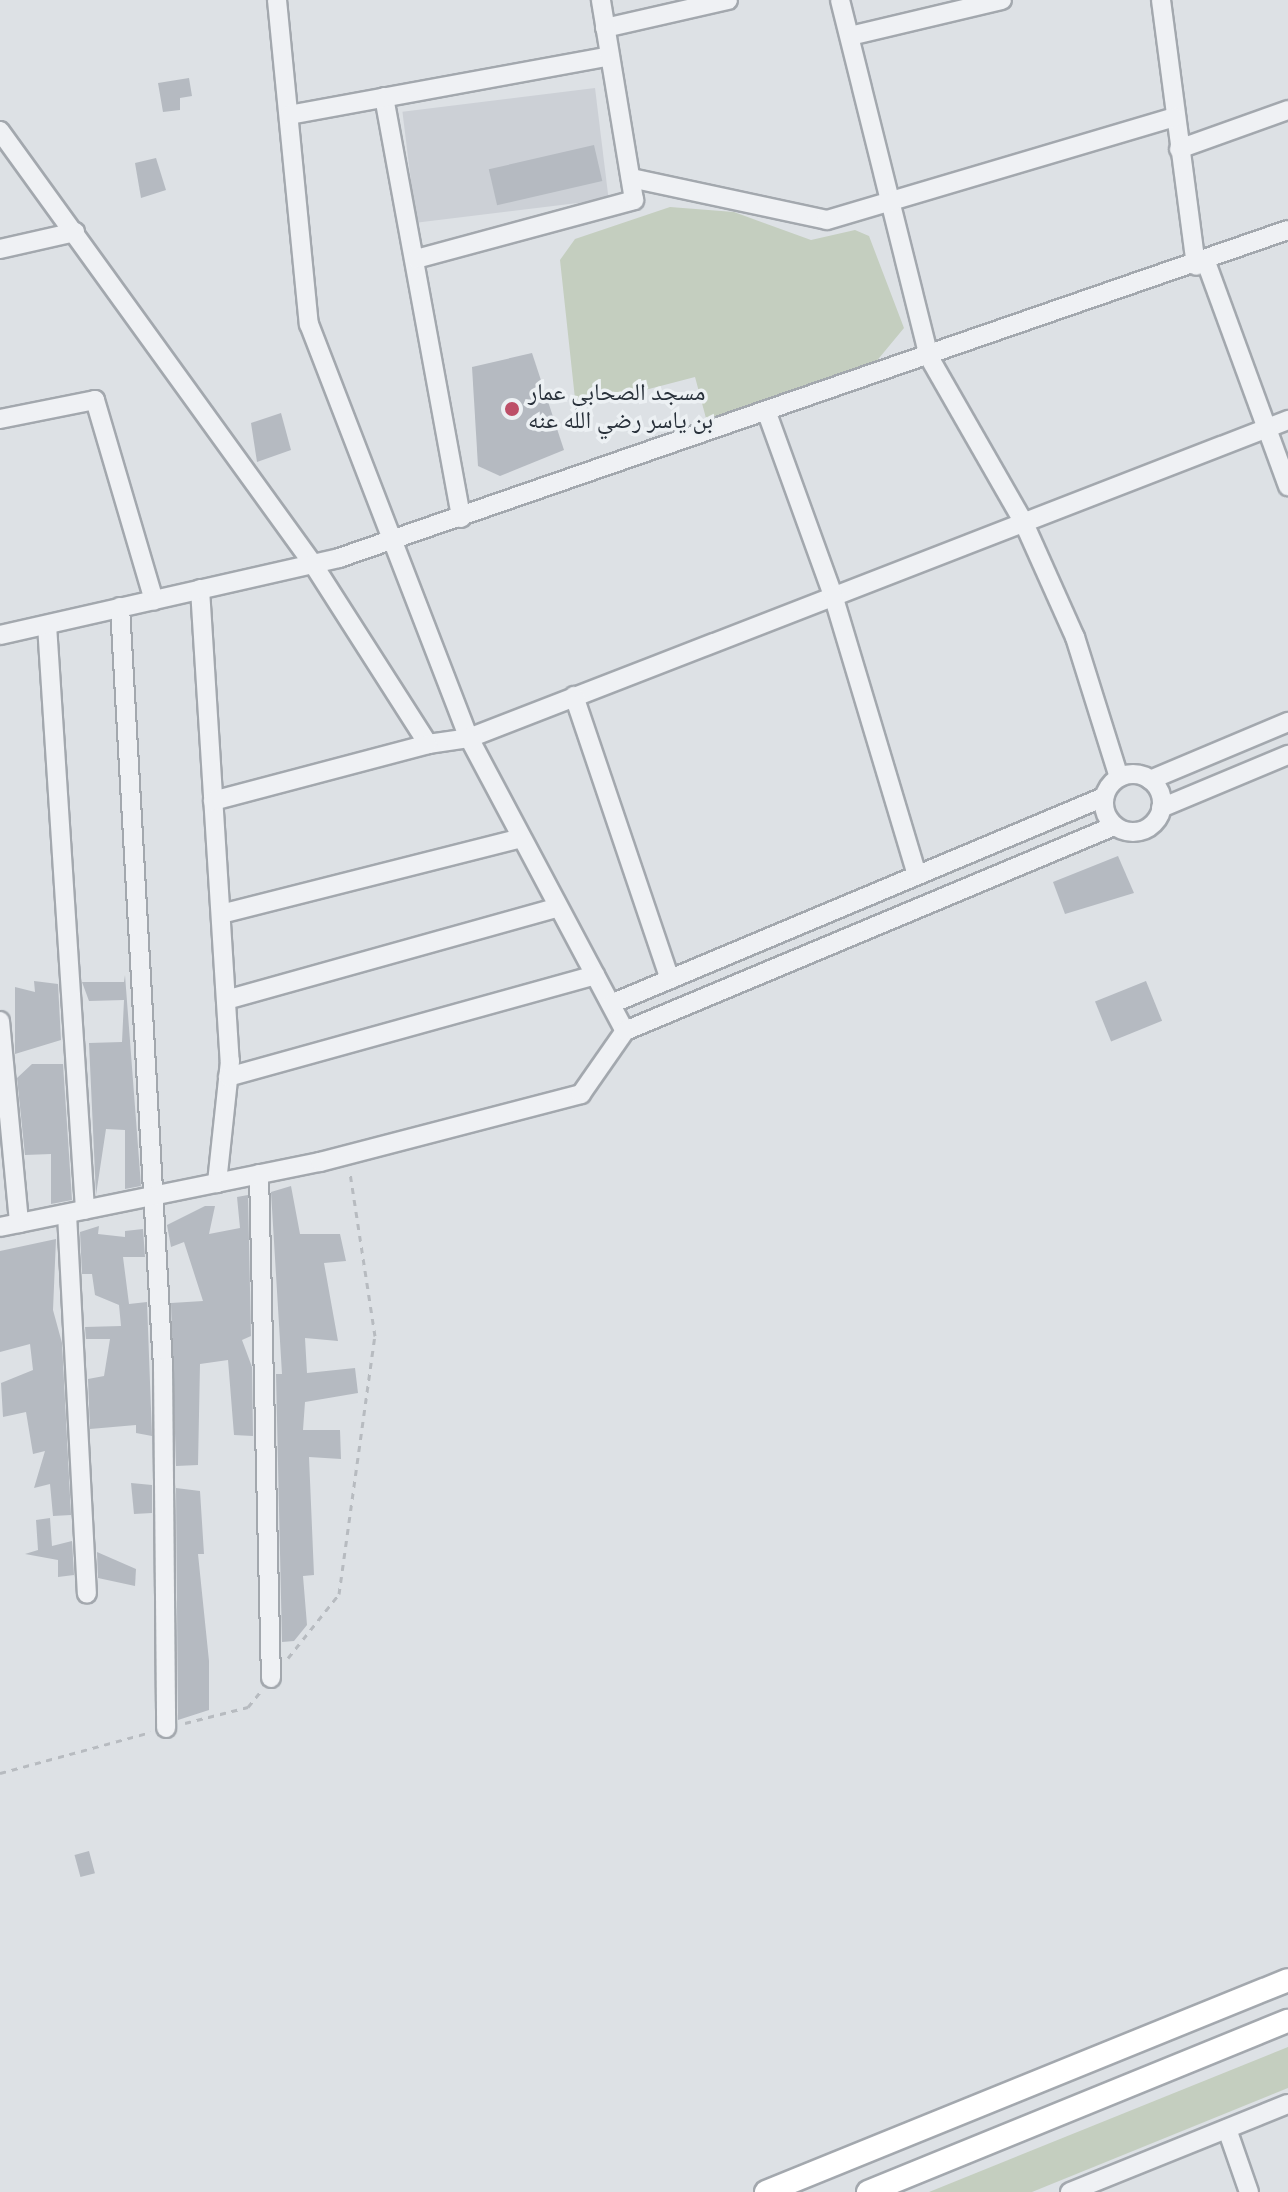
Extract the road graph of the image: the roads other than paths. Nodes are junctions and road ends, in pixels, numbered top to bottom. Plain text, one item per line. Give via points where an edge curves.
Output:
1 (277, 0) edge
2 (601, 0) edge
3 (728, 0) edge
4 (840, 0) edge
5 (1002, 0) edge
6 (1161, 0) edge
7 (605, 28) junction
8 (850, 36) junction
9 (610, 56) junction
10 (384, 97) junction
11 (1288, 110) edge
12 (289, 115) junction
13 (1174, 117) junction
14 (0, 131) edge
15 (1179, 149) junction
16 (631, 178) junction
17 (889, 199) junction
18 (1288, 230) edge
19 (75, 232) junction
20 (0, 249) edge
21 (416, 259) junction
22 (1201, 264) junction
23 (929, 357) junction
24 (767, 413) junction
25 (0, 419) edge
26 (1288, 420) edge
27 (1267, 428) junction
28 (1288, 486) edge
29 (461, 518) junction
30 (1023, 521) junction
31 (391, 538) junction
32 (313, 564) junction
33 (200, 589) junction
34 (833, 595) junction
35 (154, 600) junction
36 (120, 607) junction
37 (47, 625) junction
38 (0, 635) edge
39 (574, 696) junction
40 (1288, 722) edge
41 (469, 738) junction
42 (428, 744) junction
43 (1288, 755) edge
44 (1119, 777) junction
45 (1150, 780) junction
46 (1104, 797) junction
47 (213, 801) junction
48 (1161, 808) junction
49 (1114, 826) junction
50 (521, 838) junction
51 (917, 875) junction
52 (558, 907) junction
53 (221, 914) junction
54 (595, 975) junction
55 (670, 979) junction
56 (226, 1000) junction
57 (611, 1004) junction
58 (0, 1021) edge
59 (625, 1031) junction
60 (228, 1077) junction
61 (259, 1174) junction
62 (217, 1183) junction
63 (156, 1196) junction
64 (76, 1212) junction
65 (19, 1223) junction
66 (0, 1227) edge
67 (87, 1593) dead end
68 (271, 1678) dead end
69 (166, 1728) dead end
70 (1288, 1980) edge
71 (1288, 2021) edge
72 (1288, 2104) edge
73 (1227, 2129) junction
74 (766, 2192) edge
75 (868, 2192) edge
76 (1070, 2192) edge
77 (1249, 2192) edge

1 - 12 street
2 - 7 street
3 - 7 street
4 - 8 street
5 - 8 street
6 - 13 street
7 - 9 street
8 - 17 street
9 - 10 street
9 - 16 street
10 - 12 street
10 - 21 street
11 - 15 street
12 - 31 street via 309,324
13 - 15 street
13 - 17 street
14 - 19 street
15 - 22 street
16 - 17 street via 827,220
16 - 21 street via 634,200
17 - 23 street
18 - 22 street
19 - 20 street
19 - 32 street
21 - 29 street
22 - 23 street
22 - 27 street
23 - 24 street
23 - 30 street
24 - 29 street
24 - 34 street
25 - 35 street via 95,400
26 - 27 street
27 - 28 street
27 - 30 street
29 - 31 street
30 - 34 street
30 - 44 street via 1075,637
31 - 32 street
31 - 41 street
32 - 33 street
32 - 42 street
33 - 35 street
33 - 47 street
34 - 39 street
34 - 51 street
35 - 36 street
36 - 37 street
36 - 63 street
37 - 38 street
37 - 64 street
39 - 41 street
39 - 55 street
40 - 45 street
41 - 42 street
41 - 50 street
42 - 47 street
43 - 48 street
44 - 45 street
44 - 46 street
45 - 48 street
46 - 49 street
46 - 51 street
47 - 53 street
48 - 49 street via 1143,831
49 - 59 street
50 - 52 street
50 - 53 street
51 - 55 street
52 - 54 street
52 - 56 street
53 - 56 street
54 - 57 street
54 - 60 street
55 - 57 street
56 - 60 street
57 - 59 street
58 - 65 street
59 - 61 street via 581,1094
60 - 62 street
61 - 62 street
61 - 68 street
62 - 63 street
63 - 64 street
63 - 69 street
64 - 65 street
64 - 67 street
65 - 66 street
70 - 74 main road
71 - 75 main road
72 - 73 street
73 - 76 street
73 - 77 street

